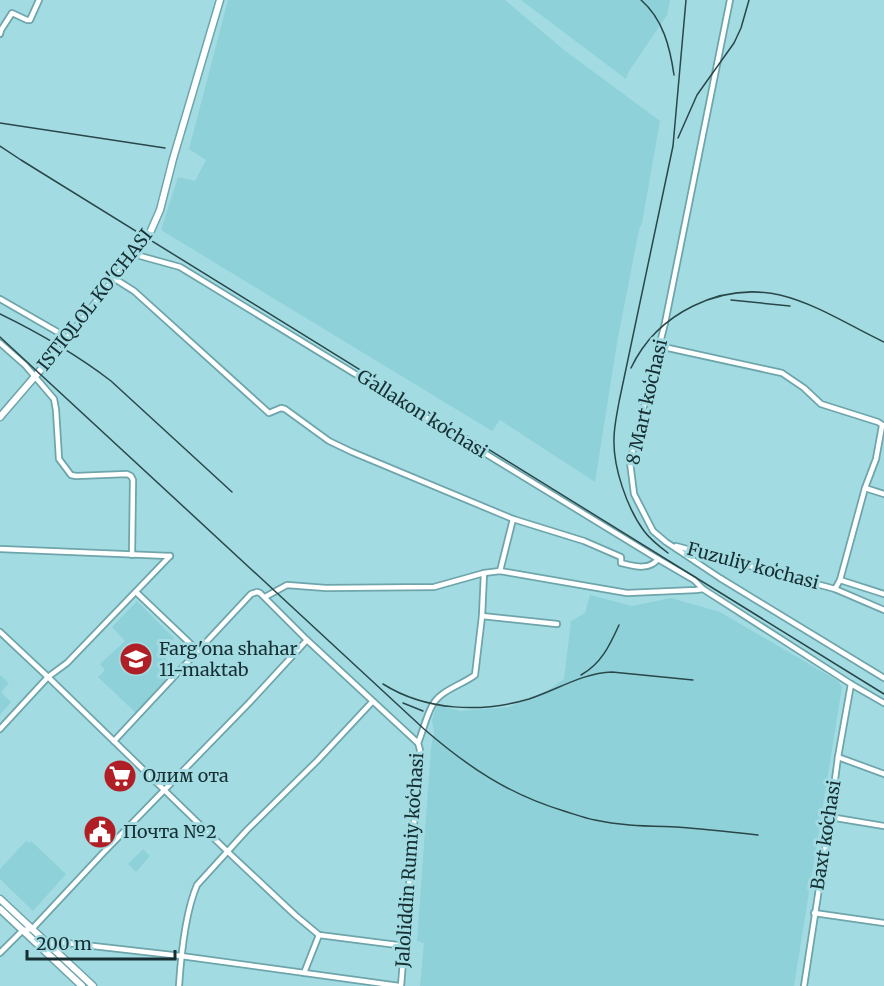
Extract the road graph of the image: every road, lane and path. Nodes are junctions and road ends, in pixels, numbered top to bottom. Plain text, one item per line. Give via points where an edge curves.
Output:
1 (39, 0) edge
2 (220, 0) edge
3 (730, 0) edge
4 (0, 34) edge
5 (133, 254) junction
6 (115, 279) junction
7 (0, 300) edge
8 (68, 338) junction
9 (0, 343) edge
10 (659, 346) junction
11 (35, 377) junction
12 (0, 417) edge
13 (883, 426) edge
14 (882, 440) edge
15 (865, 488) junction
16 (884, 495) edge
17 (513, 519) junction
18 (670, 544) junction
19 (0, 549) edge
20 (132, 555) junction
21 (658, 559) junction
22 (500, 571) junction
23 (484, 573) junction
24 (840, 580) junction
25 (703, 589) junction
26 (835, 589) junction
27 (136, 592) junction
28 (884, 594) edge
29 (265, 597) junction
30 (884, 610) edge
31 (482, 616) junction
32 (557, 624) dead end
33 (0, 632) edge
34 (307, 640) junction
35 (198, 651) junction
36 (48, 677) junction
37 (884, 678) edge
38 (850, 684) junction
39 (372, 702) junction
40 (884, 703) edge
41 (0, 729) edge
42 (114, 741) junction
43 (418, 743) junction
44 (838, 756) junction
45 (884, 774) edge
46 (165, 790) junction
47 (830, 817) junction
48 (884, 826) edge
49 (228, 852) junction
50 (0, 899) edge
51 (0, 909) edge
52 (814, 913) junction
53 (884, 923) edge
54 (32, 929) junction
55 (23, 930) junction
56 (319, 935) junction
57 (44, 945) junction
58 (405, 946) junction
59 (0, 953) edge
60 (181, 956) junction
61 (304, 973) junction
62 (82, 986) edge
63 (93, 986) edge
64 (179, 986) edge
65 (400, 986) edge
66 (804, 986) edge

1 - 4 street via 30,20 12,13
2 - 5 main road, ISTIQLOL KO'CHASI via 160,210 149,235
3 - 10 street, 8 Mart koʻchasi
5 - 6 main road, ISTIQLOL KO'CHASI
5 - 21 street, Gʻallakon koʻchasi via 180,267
6 - 8 main road, ISTIQLOL KO'CHASI
6 - 17 street via 134,291 269,413 285,409 329,441
7 - 8 street
8 - 11 main road, ISTIQLOL KO'CHASI
9 - 11 street
10 - 13 street via 782,373 821,404
10 - 18 street, 8 Mart koʻchasi via 630,462 634,494 653,531
11 - 12 main road, ISTIQLOL KO'CHASI
11 - 20 street via 54,399 59,459 71,475 127,474 132,478
13 - 14 street, Fuzuliy koʻchasi
14 - 15 street, Fuzuliy koʻchasi
15 - 16 street
15 - 24 street, Fuzuliy koʻchasi
17 - 21 street via 598,546 620,556 623,564 649,567
17 - 22 street
18 - 26 street, Fuzuliy koʻchasi
18 - 37 street, 8 Mart koʻchasi
19 - 20 street
20 - 27 street via 170,556
21 - 25 street, Gʻallakon koʻchasi
22 - 23 street
22 - 25 street via 627,593
23 - 29 street via 434,587 287,585
23 - 31 street
24 - 26 street, Fuzuliy koʻchasi
24 - 28 street, Fuzuliy koʻchasi
25 - 38 street, Gʻallakon koʻchasi
26 - 30 street, Fuzuliy koʻchasi
27 - 35 street
27 - 36 street via 67,663
29 - 34 street, Jaloliddin Rumiy koʻchasi
29 - 35 street, Jaloliddin Rumiy koʻchasi via 254,592
31 - 32 street
31 - 43 street via 475,675 432,704
33 - 36 street
34 - 39 street, Jaloliddin Rumiy koʻchasi
34 - 46 street
35 - 42 street
36 - 41 street
36 - 42 street
38 - 40 street, Gʻallakon koʻchasi
38 - 44 street, Baxt koʻchasi
39 - 43 street, Jaloliddin Rumiy koʻchasi
39 - 49 street
42 - 46 street
43 - 58 street, Jaloliddin Rumiy koʻchasi
44 - 45 street
44 - 47 street, Baxt koʻchasi
46 - 49 street
46 - 54 street
47 - 48 street
47 - 52 street, Baxt koʻchasi
49 - 56 street
49 - 60 street via 196,885
50 - 54 main road
51 - 55 main road
52 - 53 street
52 - 66 street, Baxt koʻchasi
54 - 55 street
54 - 57 main road
55 - 57 main road
55 - 59 street
56 - 58 street
56 - 61 street
57 - 60 street via 58,942
57 - 62 main road
57 - 63 main road
58 - 65 street, Jaloliddin Rumiy koʻchasi
60 - 61 street
60 - 64 street
61 - 65 street

